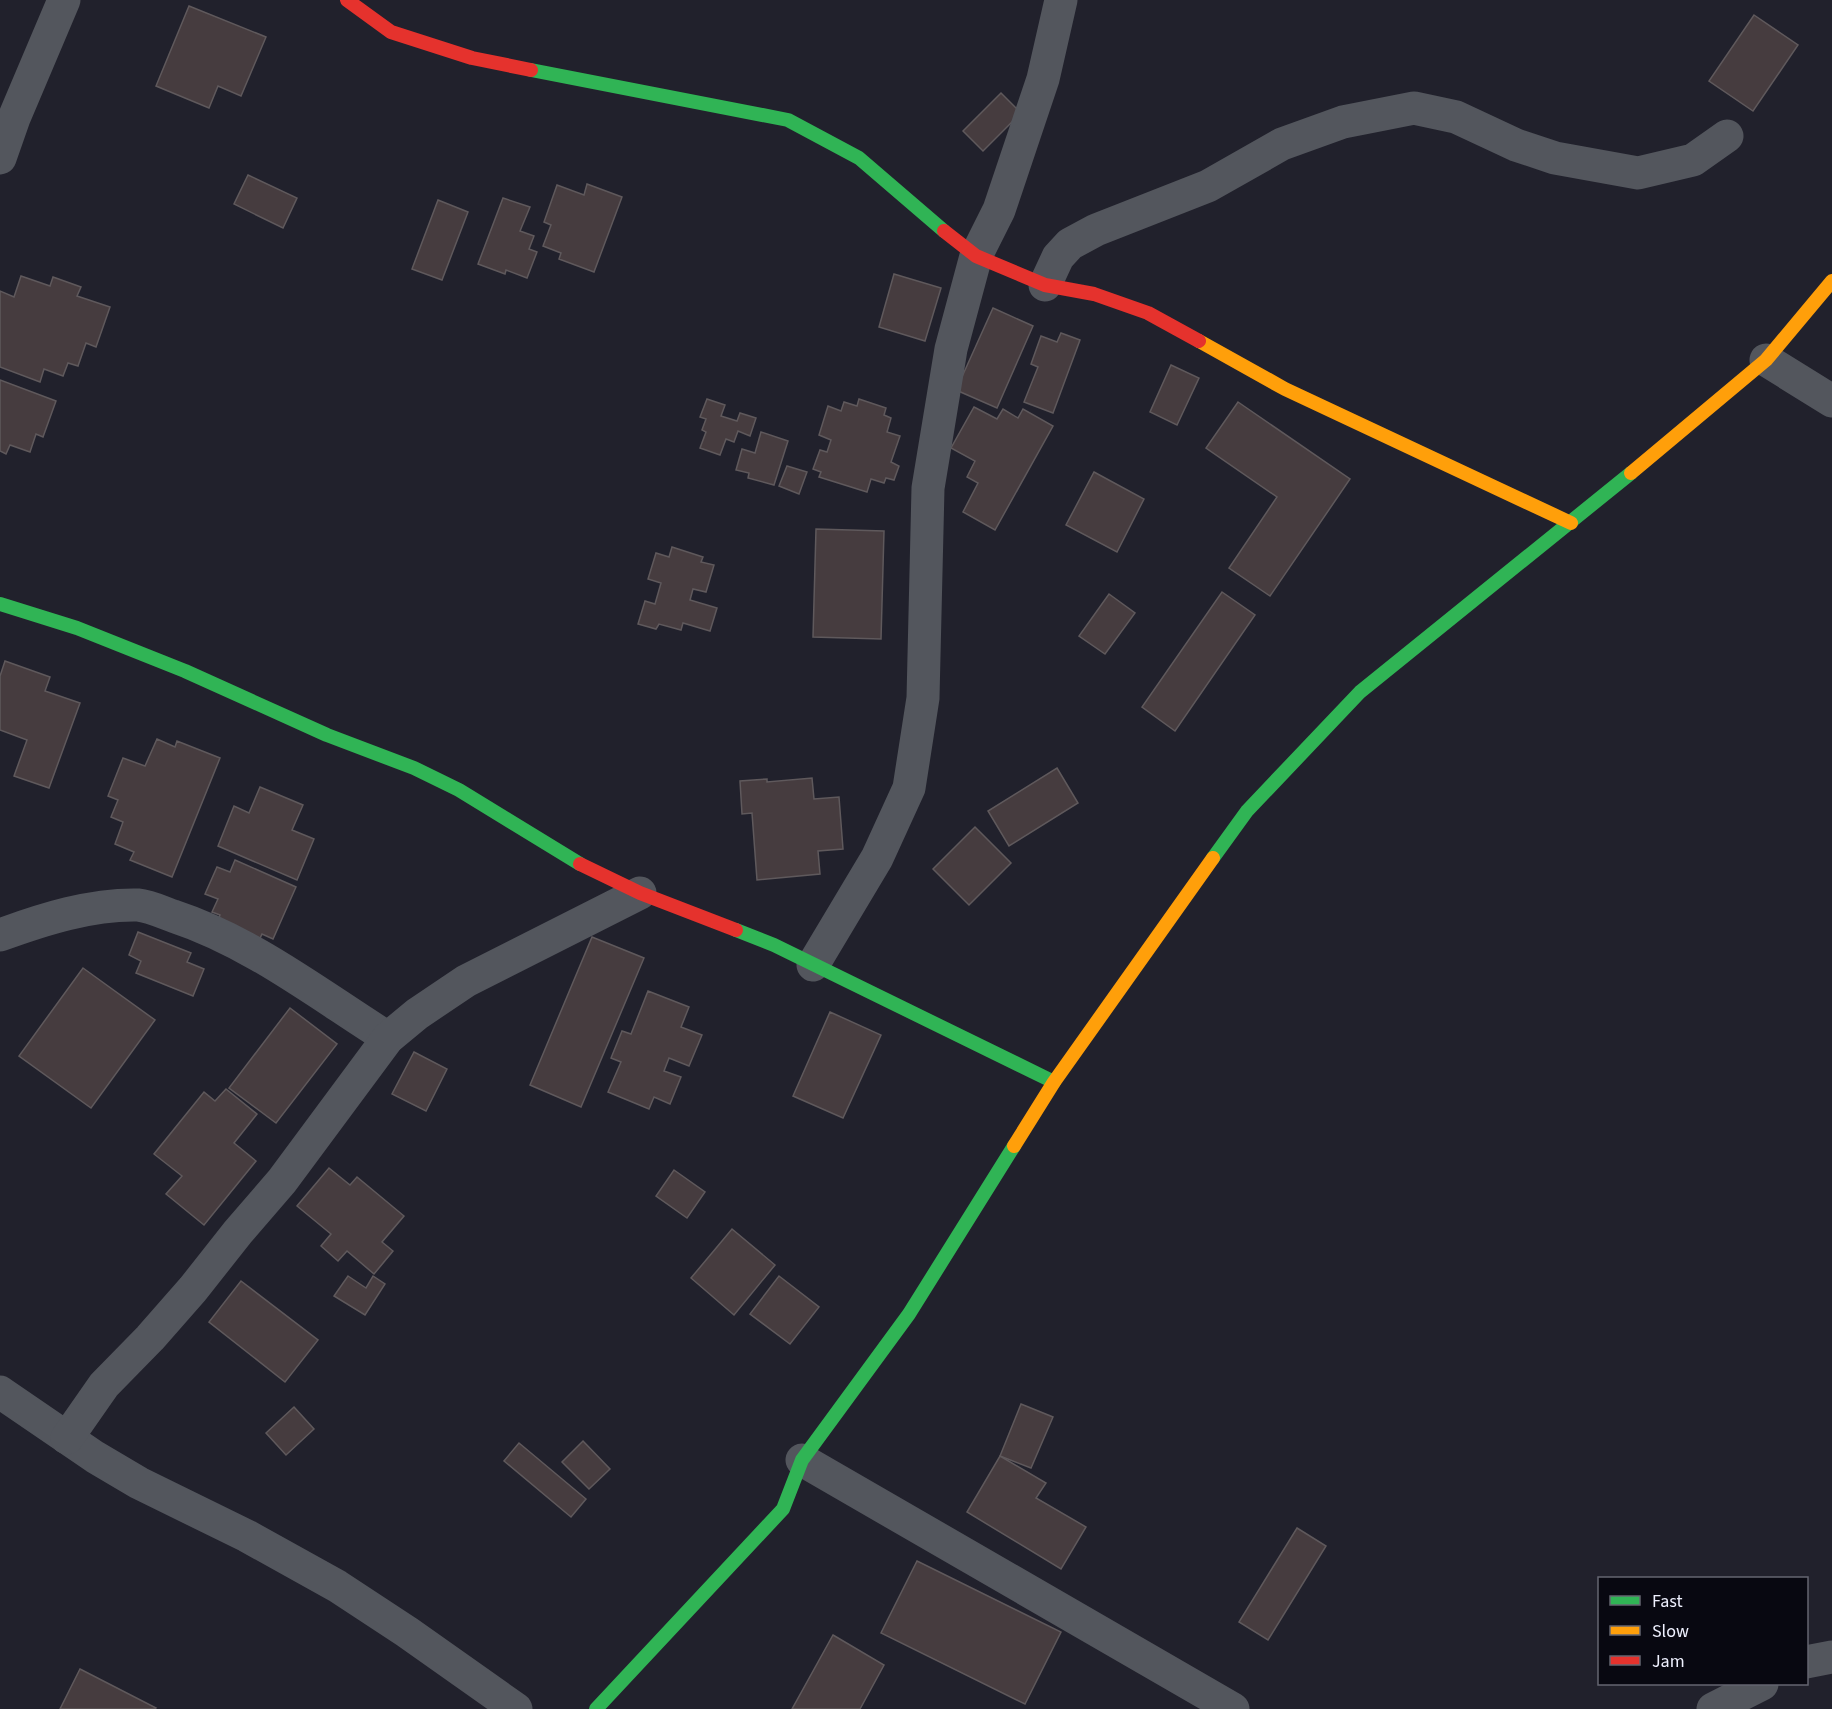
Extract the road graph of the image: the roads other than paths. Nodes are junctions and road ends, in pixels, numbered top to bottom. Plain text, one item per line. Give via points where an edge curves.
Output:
1 (64, 0) edge
2 (347, 0) edge
3 (1061, 0) edge
4 (1727, 136) dead end
5 (0, 158) edge
6 (976, 256) junction
7 (1832, 280) edge
8 (1045, 285) junction
9 (1766, 360) junction
10 (1832, 401) edge
11 (1571, 523) junction
12 (0, 604) edge
13 (640, 893) junction
14 (0, 935) edge
15 (813, 964) junction
16 (388, 1038) junction
17 (1054, 1082) junction
18 (0, 1392) edge
19 (67, 1438) junction
20 (802, 1460) junction
21 (1832, 1657) edge
22 (1808, 1662) edge
23 (1758, 1685) edge
24 (602, 1705) edge
25 (516, 1709) edge
26 (1233, 1709) edge
27 (1713, 1709) edge

1 - 5 street
2 - 6 street via 391,32 472,58 788,120 859,158
3 - 6 street via 1043,79 999,210
4 - 8 street via 1693,160 1638,173 1555,158 1455,117 1414,108 1342,122 1282,144 1208,186 1070,244 1058,257
6 - 8 street
6 - 15 street via 951,349 928,488 923,698 909,788 877,858
7 - 9 street
8 - 11 street via 1094,294 1148,313 1286,389
9 - 10 street
9 - 11 street
11 - 17 street via 1360,692 1247,811
12 - 13 street via 76,628 185,671 327,735 414,768 459,790 567,857
13 - 15 street
13 - 16 street via 466,981
14 - 16 street via 92,908 140,905 202,925 240,943
15 - 17 street
16 - 19 street via 282,1181 193,1289 104,1385
17 - 20 street via 909,1314
18 - 19 street
19 - 25 street via 139,1483 337,1586
20 - 24 street via 783,1509
20 - 26 street
21 - 22 street
23 - 27 street

